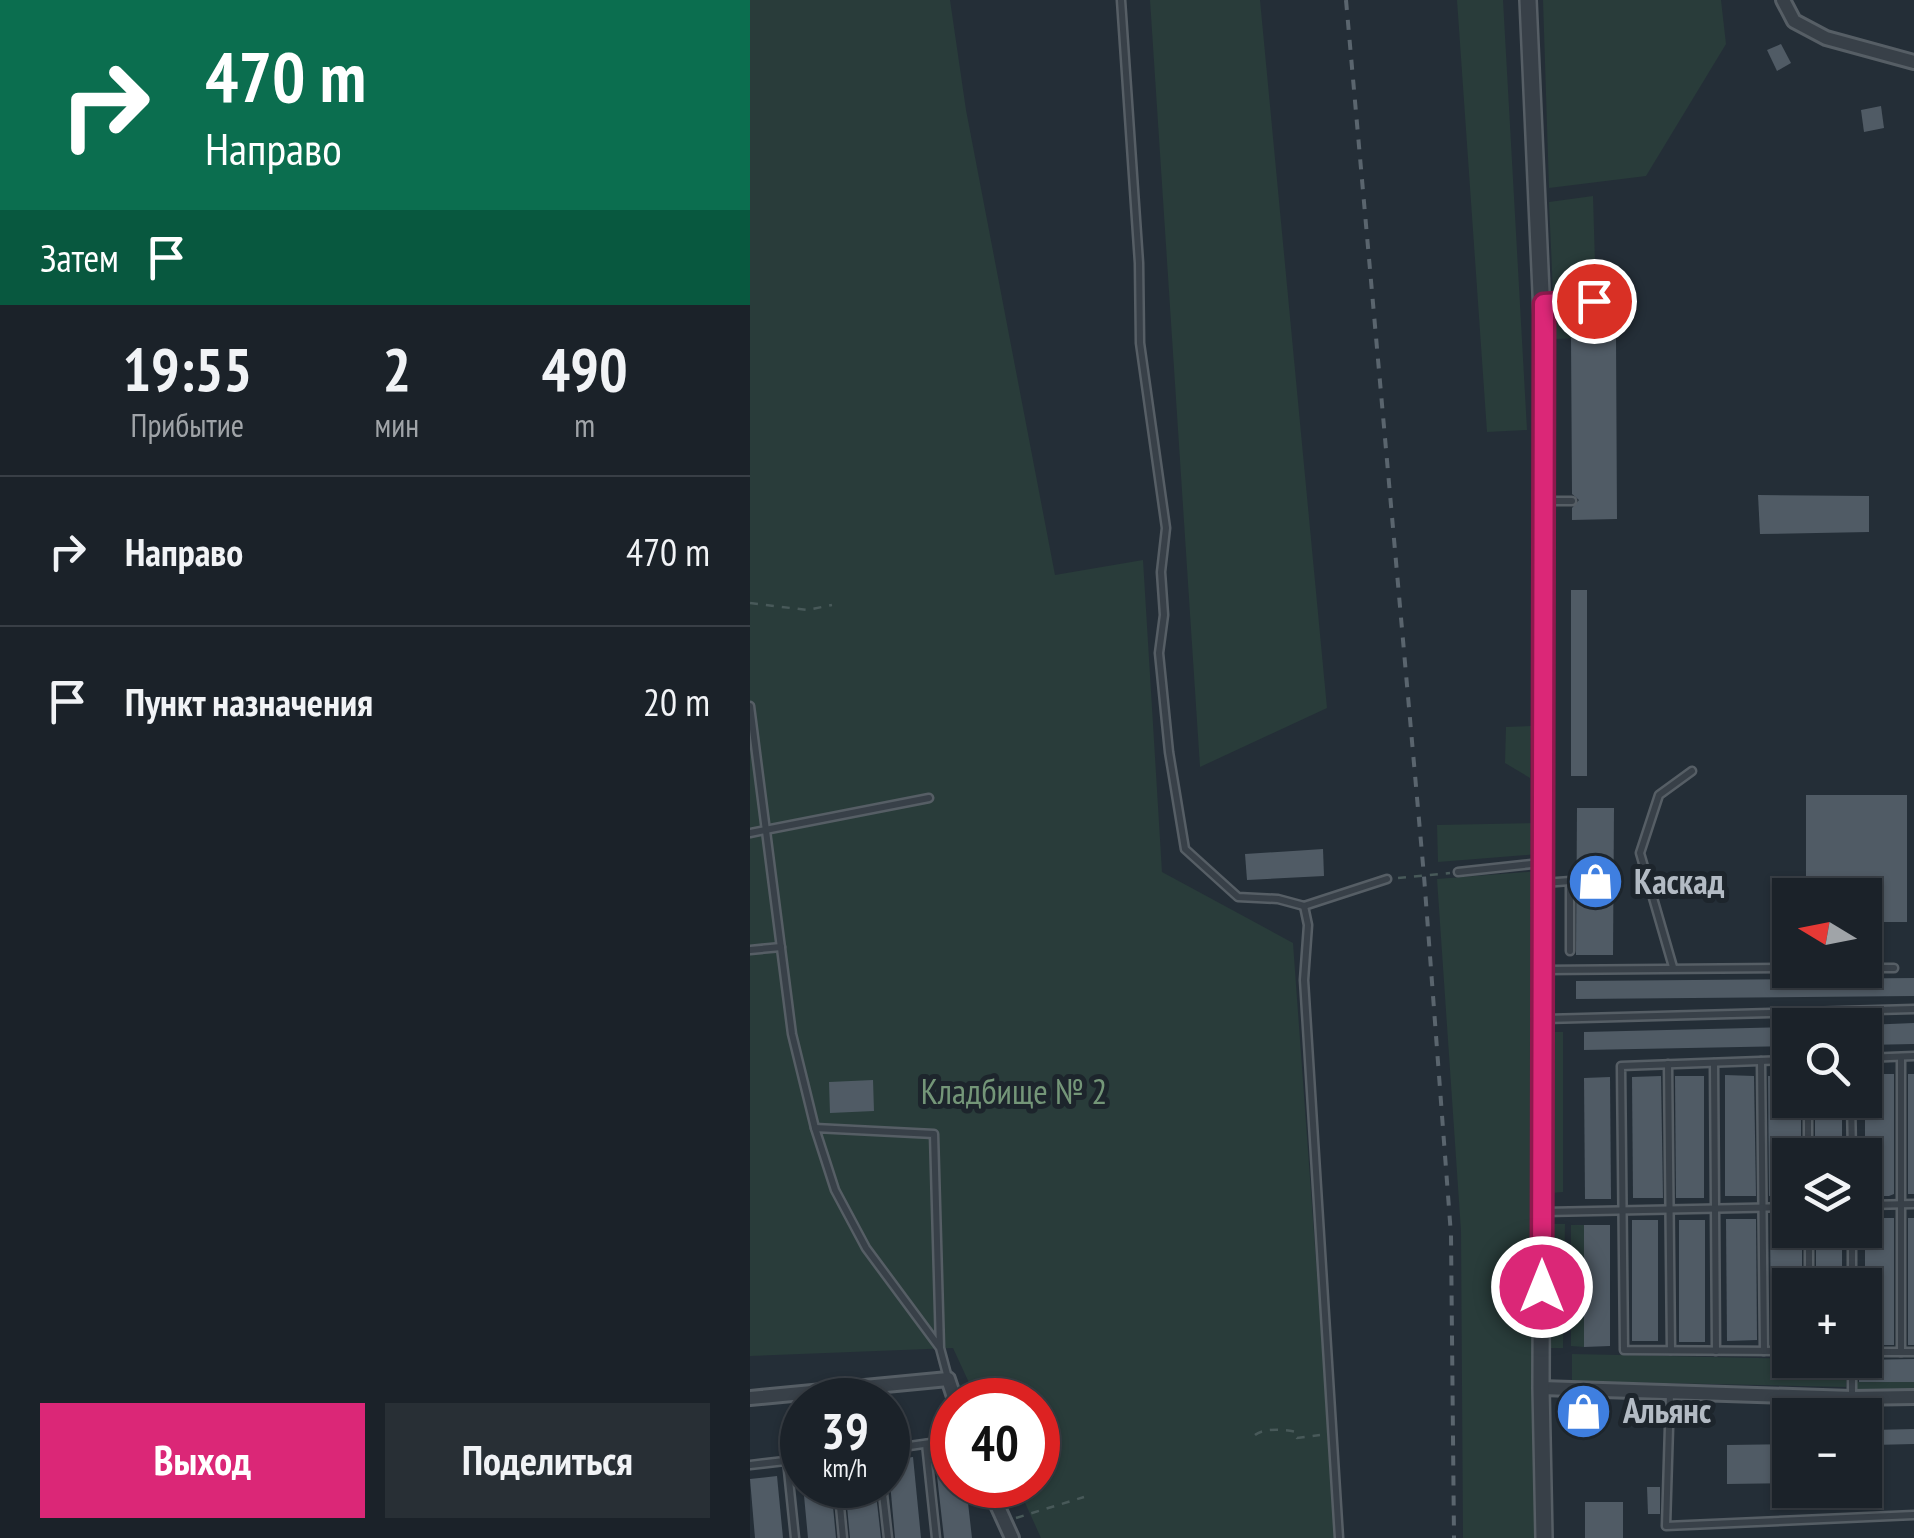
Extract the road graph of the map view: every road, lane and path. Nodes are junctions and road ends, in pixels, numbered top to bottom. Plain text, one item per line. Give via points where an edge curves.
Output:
1 (1120, 0) edge
2 (1528, 0) edge
3 (1782, 0) edge
4 (1914, 62) edge
5 (1594, 301) dead end
6 (1544, 304) junction
7 (1546, 501) junction
8 (1572, 501) dead end
9 (750, 602) edge
10 (832, 606) dead end
11 (750, 706) edge
12 (751, 718) edge
13 (1692, 771) dead end
14 (928, 798) dead end
15 (768, 831) junction
16 (750, 833) edge
17 (1544, 862) junction
18 (1458, 872) joint
19 (1387, 879) joint
20 (1544, 883) junction
21 (1304, 906) junction
22 (781, 948) junction
23 (750, 950) edge
24 (1570, 952) dead end
25 (1672, 967) junction
26 (1772, 968) edge
27 (1882, 968) edge
28 (1894, 968) dead end
29 (1544, 970) junction
30 (1914, 1010) edge
31 (1543, 1020) junction
32 (1901, 1056) junction
33 (1914, 1056) edge
34 (1882, 1057) edge
35 (1762, 1061) junction
36 (1772, 1061) edge
37 (1714, 1063) junction
38 (1668, 1064) junction
39 (815, 1128) junction
40 (1901, 1204) junction
41 (1914, 1204) edge
42 (1882, 1205) edge
43 (1762, 1207) junction
44 (1772, 1207) edge
45 (1715, 1208) junction
46 (1670, 1209) junction
47 (1623, 1210) junction
48 (1542, 1212) junction
49 (940, 1348) junction
50 (1671, 1350) junction
51 (1716, 1350) junction
52 (1764, 1351) junction
53 (1772, 1351) edge
54 (1882, 1352) edge
55 (1901, 1352) junction
56 (1914, 1352) edge
57 (948, 1378) edge
58 (1852, 1378) edge
59 (930, 1381) edge
60 (1541, 1388) junction
61 (1670, 1393) junction
62 (1914, 1396) edge
63 (750, 1398) edge
64 (1852, 1398) junction
65 (1333, 1432) junction
66 (1256, 1435) dead end
67 (930, 1443) edge
68 (926, 1444) junction
69 (910, 1446) edge
70 (780, 1462) edge
71 (750, 1465) edge
72 (1084, 1497) dead end
73 (792, 1508) edge
74 (840, 1508) edge
75 (885, 1508) edge
76 (999, 1508) edge
77 (1914, 1515) edge
78 (1005, 1521) junction
79 (795, 1538) edge
80 (843, 1538) edge
81 (888, 1538) edge
82 (936, 1538) edge
83 (1012, 1538) edge
84 (1340, 1538) edge
85 (1544, 1538) edge

1 - 21 lane via 1140,343 1166,528 1159,653 1184,849 1238,898
2 - 6 street
3 - 4 street via 1794,21 1826,38
5 - 6 lane
6 - 7 street
7 - 8 lane
7 - 17 street
9 - 10 path via 806,610
11 - 12 lane
12 - 15 lane
13 - 25 lane via 1659,796 1640,852
14 - 15 lane
15 - 16 lane
15 - 22 lane
17 - 18 lane
17 - 20 street
18 - 19 path
19 - 21 lane
20 - 24 lane via 1570,882
20 - 29 street
21 - 65 lane
22 - 23 lane
22 - 39 lane via 792,1034
25 - 26 lane
25 - 29 lane
27 - 28 lane
29 - 31 street
30 - 31 lane
31 - 48 street
32 - 33 lane
32 - 34 lane
32 - 40 lane
35 - 36 lane
35 - 37 lane
35 - 43 lane
37 - 38 lane
37 - 45 lane
38 - 46 lane
38 - 47 lane via 1622,1066
39 - 49 lane via 835,1190 866,1248
39 - 49 lane via 934,1134
40 - 41 lane
40 - 42 lane
40 - 55 lane
43 - 44 lane
43 - 45 lane
43 - 52 lane
45 - 46 lane
45 - 51 lane
46 - 47 lane
46 - 50 lane
47 - 48 lane
47 - 50 lane via 1624,1350
48 - 60 street
49 - 57 lane
50 - 51 lane
51 - 52 lane
52 - 53 lane
54 - 55 lane
55 - 56 lane
58 - 64 lane
59 - 63 street
60 - 61 street
60 - 85 street
61 - 64 street
61 - 77 lane via 1666,1526
62 - 64 street
65 - 66 path
65 - 84 lane
67 - 68 lane
68 - 69 lane
68 - 82 lane
70 - 71 lane
72 - 78 path
73 - 79 lane
74 - 80 lane
75 - 81 lane
76 - 78 street
78 - 83 street

